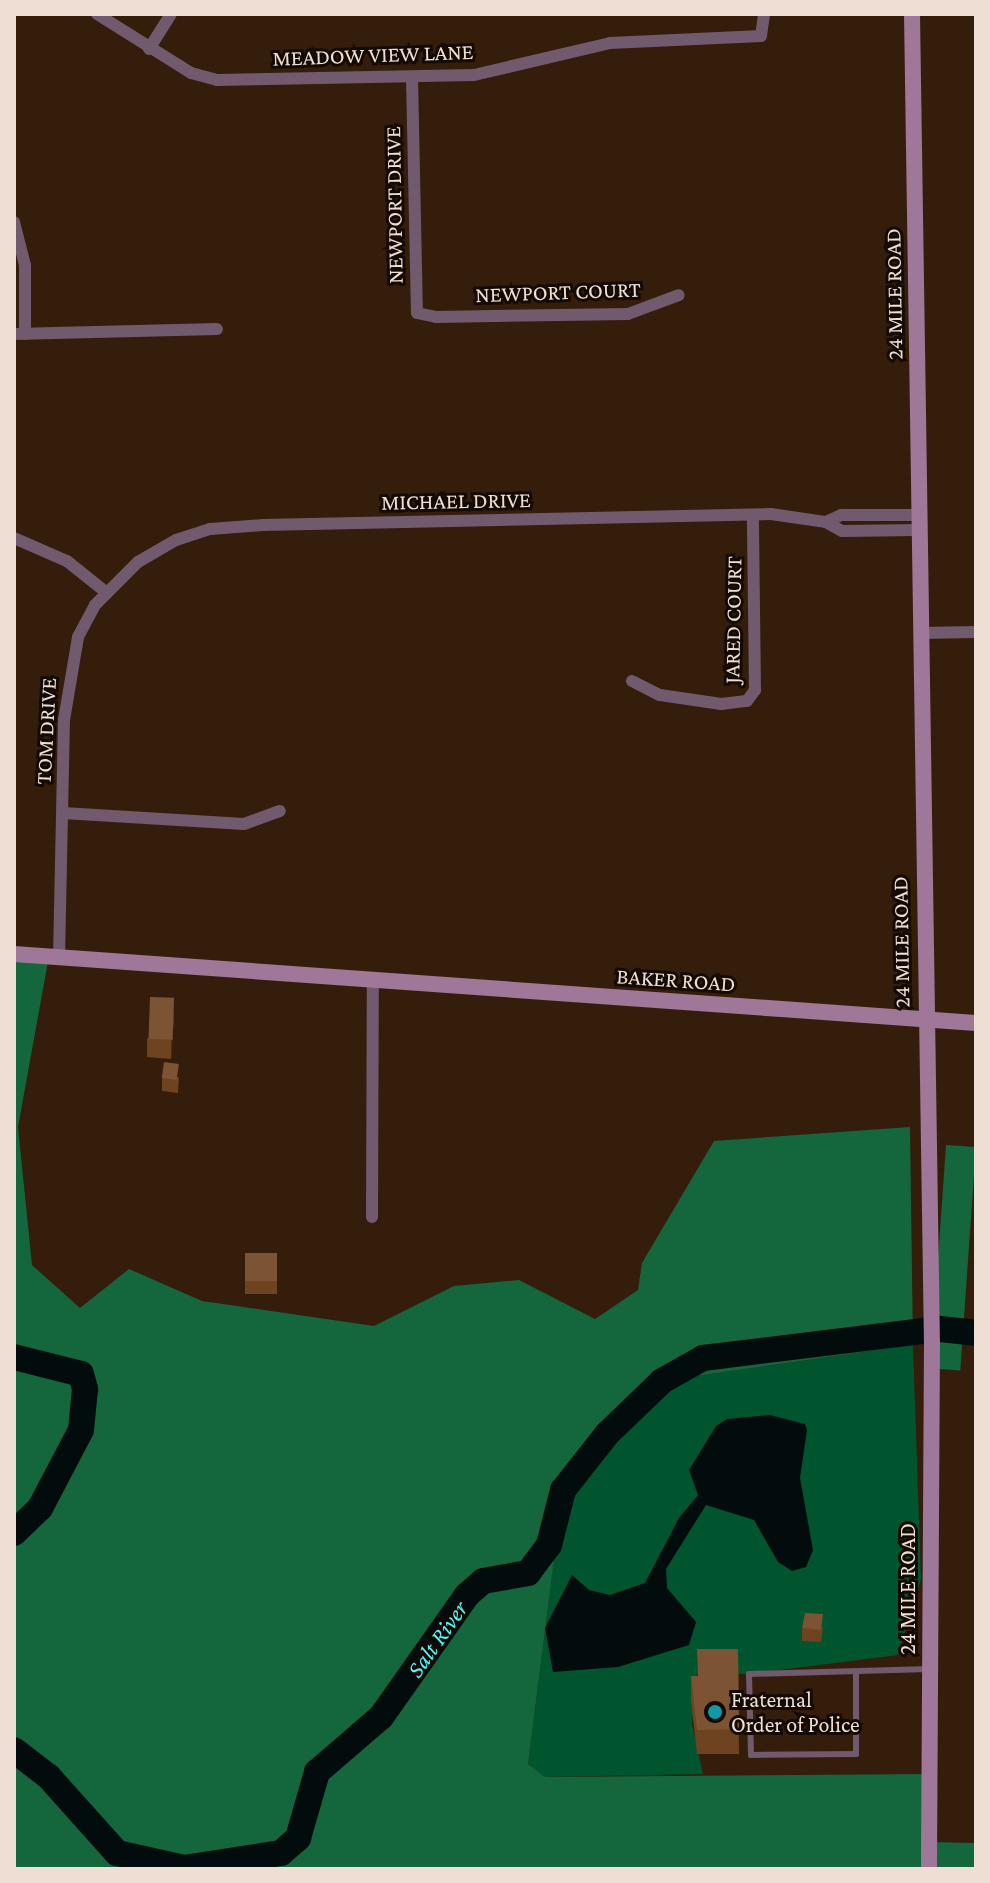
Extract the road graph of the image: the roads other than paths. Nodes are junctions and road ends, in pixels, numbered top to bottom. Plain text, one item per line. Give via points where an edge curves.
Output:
1 (97, 14) edge
2 (171, 14) edge
3 (764, 14) edge
4 (912, 14) edge
5 (149, 49) junction
6 (412, 77) junction
7 (14, 222) edge
8 (679, 295) dead end
9 (436, 317) joint
10 (217, 329) dead end
11 (19, 334) edge
12 (753, 515) junction
13 (918, 522) junction
14 (14, 538) edge
15 (107, 593) junction
16 (976, 632) edge
17 (920, 633) junction
18 (632, 681) dead end
19 (280, 811) dead end
20 (63, 813) junction
21 (14, 954) edge
22 (59, 958) junction
23 (373, 982) junction
24 (924, 1019) junction
25 (976, 1023) edge
26 (372, 1217) dead end
27 (929, 1669) junction
28 (856, 1672) junction
29 (929, 1869) edge

1 - 5 street, MEADOW VIEW LANE
2 - 5 street
3 - 6 street, MEADOW VIEW LANE via 761,36 610,43 566,49 474,75
4 - 13 street, 24 MILE ROAD
5 - 6 street, MEADOW VIEW LANE via 191,73 217,80
6 - 9 street, NEWPORT DRIVE via 417,313
7 - 11 street via 25,265
8 - 9 street, NEWPORT COURT via 628,314
10 - 11 street
12 - 13 street, MICHAEL DRIVE
12 - 15 street, MICHAEL DRIVE via 210,529 176,540 138,562
12 - 18 street, JARED COURT via 755,690 747,701 721,704 660,695
13 - 17 street, 24 MILE ROAD
14 - 15 street via 67,561
15 - 20 street, TOM DRIVE via 78,637 68,673
16 - 17 street
17 - 24 street, 24 MILE ROAD
19 - 20 street via 244,824
20 - 22 street, TOM DRIVE
21 - 22 street, BAKER ROAD
22 - 23 street, BAKER ROAD
23 - 24 street, BAKER ROAD
23 - 26 street
24 - 25 street, BAKER ROAD
24 - 27 street, 24 MILE ROAD via 932,1342
27 - 28 lane
27 - 29 street, 24 MILE ROAD
28 - 28 lane via 749,1674 751,1755 856,1754

